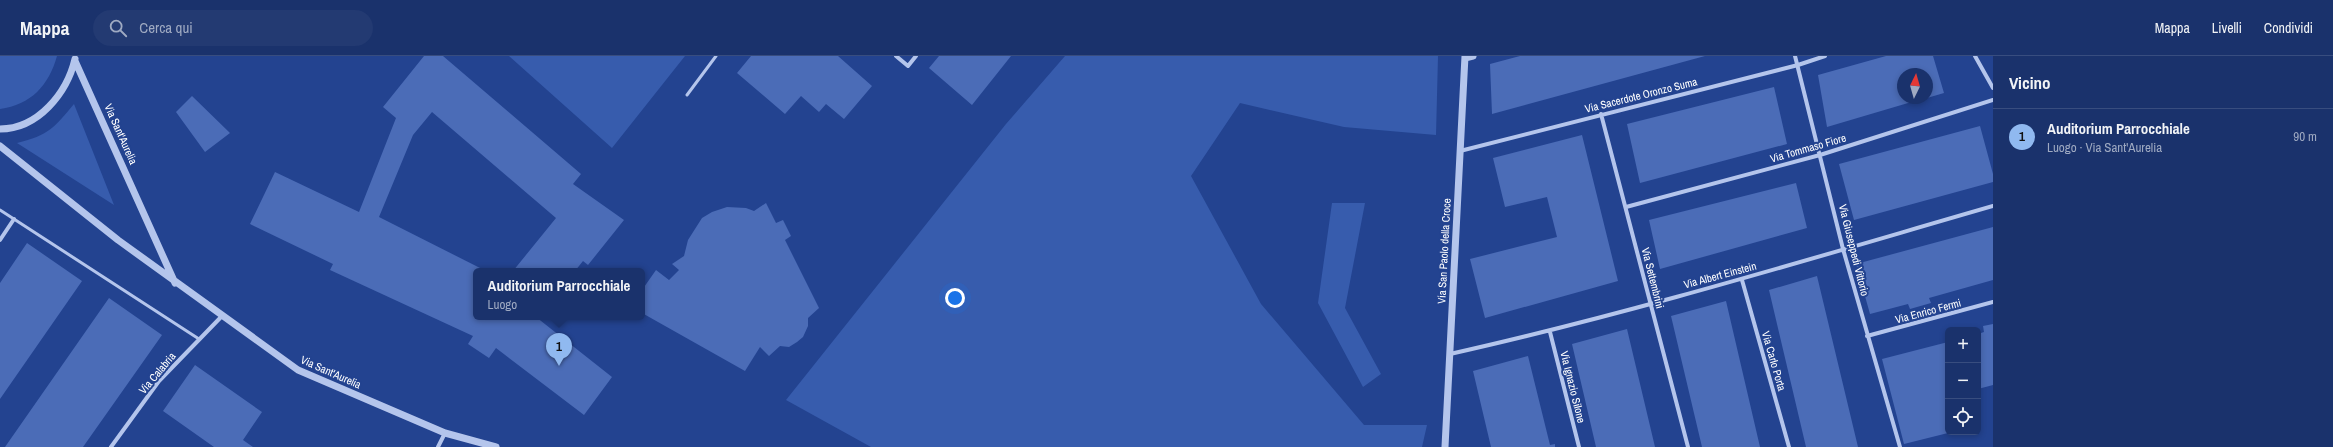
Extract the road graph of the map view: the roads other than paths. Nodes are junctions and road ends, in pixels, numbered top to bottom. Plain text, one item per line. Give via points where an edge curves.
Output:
1 (716, 56) edge
2 (896, 56) edge
3 (916, 56) edge
4 (1473, 56) edge
5 (1795, 56) edge
6 (1825, 56) edge
7 (1975, 56) edge
8 (1465, 57) edge
9 (75, 58) edge
10 (1798, 65) junction
11 (1993, 88) edge
12 (687, 95) dead end
13 (1993, 100) edge
14 (1601, 114) junction
15 (0, 129) edge
16 (0, 146) edge
17 (1460, 151) junction
18 (1820, 155) junction
19 (1993, 206) edge
20 (1626, 207) junction
21 (0, 210) edge
22 (14, 220) junction
23 (0, 240) edge
24 (1843, 249) junction
25 (1742, 280) junction
26 (176, 283) junction
27 (1650, 302) junction
28 (1993, 302) edge
29 (222, 316) junction
30 (1550, 332) junction
31 (1867, 336) junction
32 (199, 339) junction
33 (1450, 354) junction
34 (446, 433) junction
35 (111, 447) edge
36 (438, 447) edge
37 (496, 447) edge
38 (1445, 447) edge
39 (1580, 447) edge
40 (1688, 447) edge
41 (1789, 447) edge
42 (1900, 447) edge

1 - 12 lane
2 - 3 street via 908,66
4 - 8 street
5 - 10 street, Via Giuseppedi Vittorio
6 - 10 street, Via Sacerdote Oronzo Suma
7 - 11 street
8 - 17 street, Via San Paolo della Croce
9 - 15 street via 66,85 50,106 29,121
9 - 26 street, Via Sant'Aurelia
10 - 14 street, Via Sacerdote Oronzo Suma
10 - 18 street, Via Giuseppedi Vittorio
13 - 18 street, Via Tommaso Fiore
14 - 17 street, Via Sacerdote Oronzo Suma
14 - 20 street, Via Settembrini
16 - 26 street, Via Sant'Aurelia
17 - 33 street, Via San Paolo della Croce
18 - 20 street, Via Tommaso Fiore
18 - 24 street, Via Giuseppedi Vittorio
19 - 24 street, Via Albert Einstein
20 - 27 street, Via Settembrini
21 - 22 lane
22 - 23 street
22 - 32 lane
24 - 25 street, Via Albert Einstein
24 - 31 street, Via Giuseppedi Vittorio
25 - 27 street, Via Albert Einstein
25 - 41 street, Via Carlo Porta
26 - 29 street, Via Sant'Aurelia
27 - 30 street, Via Albert Einstein
27 - 40 street, Via Settembrini
28 - 31 street, Via Enrico Fermi
29 - 32 street, Via Calabria
29 - 34 street, Via Sant'Aurelia via 298,370
30 - 33 street, Via Albert Einstein
30 - 39 street, Via Ignazio Silone
31 - 42 street, Via Giuseppedi Vittorio
32 - 35 street, Via Calabria via 159,382
33 - 38 street, Via San Paolo della Croce
34 - 36 street
34 - 37 street, Via Sant'Aurelia

